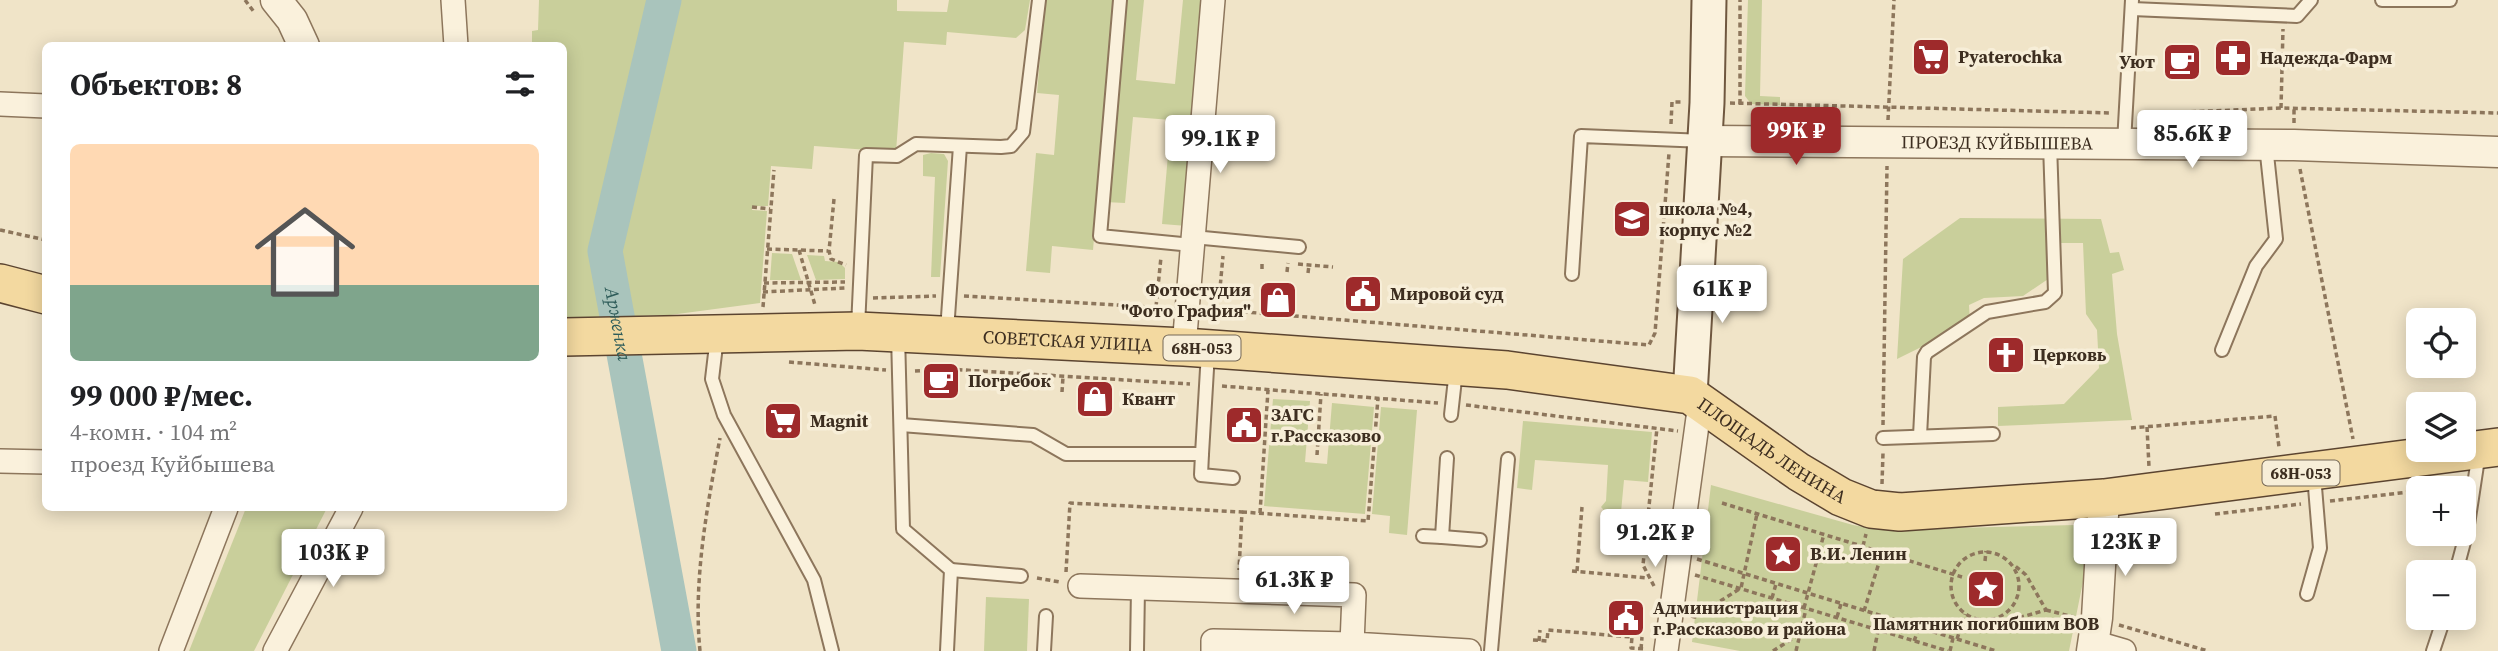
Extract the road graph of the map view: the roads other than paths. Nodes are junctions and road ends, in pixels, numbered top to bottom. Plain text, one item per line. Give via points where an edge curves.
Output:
1 (276, 0) edge
2 (453, 0) edge
3 (1039, 0) edge
4 (1120, 0) edge
5 (1213, 0) edge
6 (1709, 0) edge
7 (2311, 0) edge
8 (2382, 0) edge
9 (2450, 0) edge
10 (2132, 4) edge
11 (302, 42) edge
12 (456, 42) edge
13 (0, 104) edge
14 (42, 106) edge
15 (1705, 141) junction
16 (2050, 144) junction
17 (2124, 144) junction
18 (2266, 145) junction
19 (960, 146) junction
20 (2498, 152) edge
21 (1193, 241) junction
22 (1299, 247) dead end
23 (1572, 274) dead end
24 (0, 283) edge
25 (42, 294) edge
26 (858, 315) junction
27 (715, 333) junction
28 (898, 333) junction
29 (946, 335) junction
30 (567, 337) edge
31 (1196, 348) junction
32 (2222, 350) dead end
33 (1457, 366) junction
34 (1579, 380) dead end
35 (1652, 390) junction
36 (1695, 399) junction
37 (1452, 410) road end
38 (901, 425) junction
39 (1993, 434) dead end
40 (1920, 436) junction
41 (1883, 438) road end
42 (2489, 448) edge
43 (1202, 454) junction
44 (1447, 457) dead end
45 (1508, 459) dead end
46 (0, 461) edge
47 (42, 462) edge
48 (2297, 465) junction
49 (1233, 478) dead end
50 (2104, 498) junction
51 (225, 511) edge
52 (349, 511) edge
53 (1423, 536) dead end
54 (1442, 537) junction
55 (1480, 540) dead end
56 (2459, 560) edge
57 (951, 570) junction
58 (1021, 576) road end
59 (1080, 586) dead end
60 (1138, 588) junction
61 (2307, 594) dead end
62 (1046, 616) dead end
63 (2440, 630) edge
64 (2094, 637) edge
65 (1352, 644) junction
66 (1213, 646) edge
67 (1657, 650) edge
68 (171, 651) edge
69 (275, 651) edge
70 (832, 651) edge
71 (947, 651) edge
72 (1044, 651) edge
73 (1137, 651) edge
74 (1469, 651) edge
75 (1491, 651) edge
76 (2124, 651) edge
77 (2433, 651) edge

1 - 11 street
2 - 12 street
3 - 19 lane via 1023,132 1010,146
4 - 21 lane via 1100,236
5 - 21 street
6 - 15 main road, ПЛОЩАДЬ ЛЕНИНА
7 - 10 lane via 2297,16
8 - 9 lane
10 - 17 lane
13 - 14 street
15 - 16 street, ПРОЕЗД КУЙБЫШЕВА
15 - 23 lane via 1581,136
15 - 36 main road, ПЛОЩАДЬ ЛЕНИНА
16 - 17 street, ПРОЕЗД КУЙБЫШЕВА
16 - 40 lane via 2055,293 2045,302 1987,312 1927,352
17 - 18 street, ПРОЕЗД КУЙБЫШЕВА
18 - 20 street, ПРОЕЗД КУЙБЫШЕВА
18 - 32 lane via 2276,239 2256,266
19 - 26 lane via 916,144 897,156 866,155
19 - 29 lane
21 - 22 lane
21 - 31 street via 1187,309
24 - 25 main road
26 - 27 main road, СОВЕТСКАЯ УЛИЦА / 68Н-053
26 - 28 main road, СОВЕТСКАЯ УЛИЦА / 68Н-053
27 - 30 main road, СОВЕТСКАЯ УЛИЦА / 68Н-053
27 - 70 lane via 712,379 724,415 814,580
28 - 29 main road, СОВЕТСКАЯ УЛИЦА / 68Н-053
28 - 38 lane
29 - 31 main road, СОВЕТСКАЯ УЛИЦА / 68Н-053
31 - 33 main road, СОВЕТСКАЯ УЛИЦА / 68Н-053
31 - 43 lane
33 - 35 main road, СОВЕТСКАЯ УЛИЦА / 68Н-053
33 - 37 lane
34 - 35 main road, СОВЕТСКАЯ УЛИЦА / 68Н-053
35 - 36 main road, СОВЕТСКАЯ УЛИЦА / 68Н-053
36 - 50 main road, ПЛОЩАДЬ ЛЕНИНА / 68Н-053 via 1841,497 1871,509 1891,503
36 - 67 street
38 - 43 lane via 1033,435 1066,454
38 - 57 lane via 903,529
39 - 40 lane
40 - 41 lane
42 - 48 main road, 68Н-053
42 - 56 lane
43 - 49 lane via 1201,475
44 - 54 lane
45 - 75 lane
46 - 47 street
48 - 50 main road, 68Н-053
48 - 61 lane via 2320,548
50 - 64 street
51 - 68 street
52 - 69 street
53 - 54 lane
54 - 55 lane
57 - 58 lane
57 - 71 lane
59 - 60 street
60 - 65 street via 1354,595
60 - 73 lane
62 - 72 lane
63 - 77 lane
64 - 76 street
65 - 66 street
65 - 74 street

